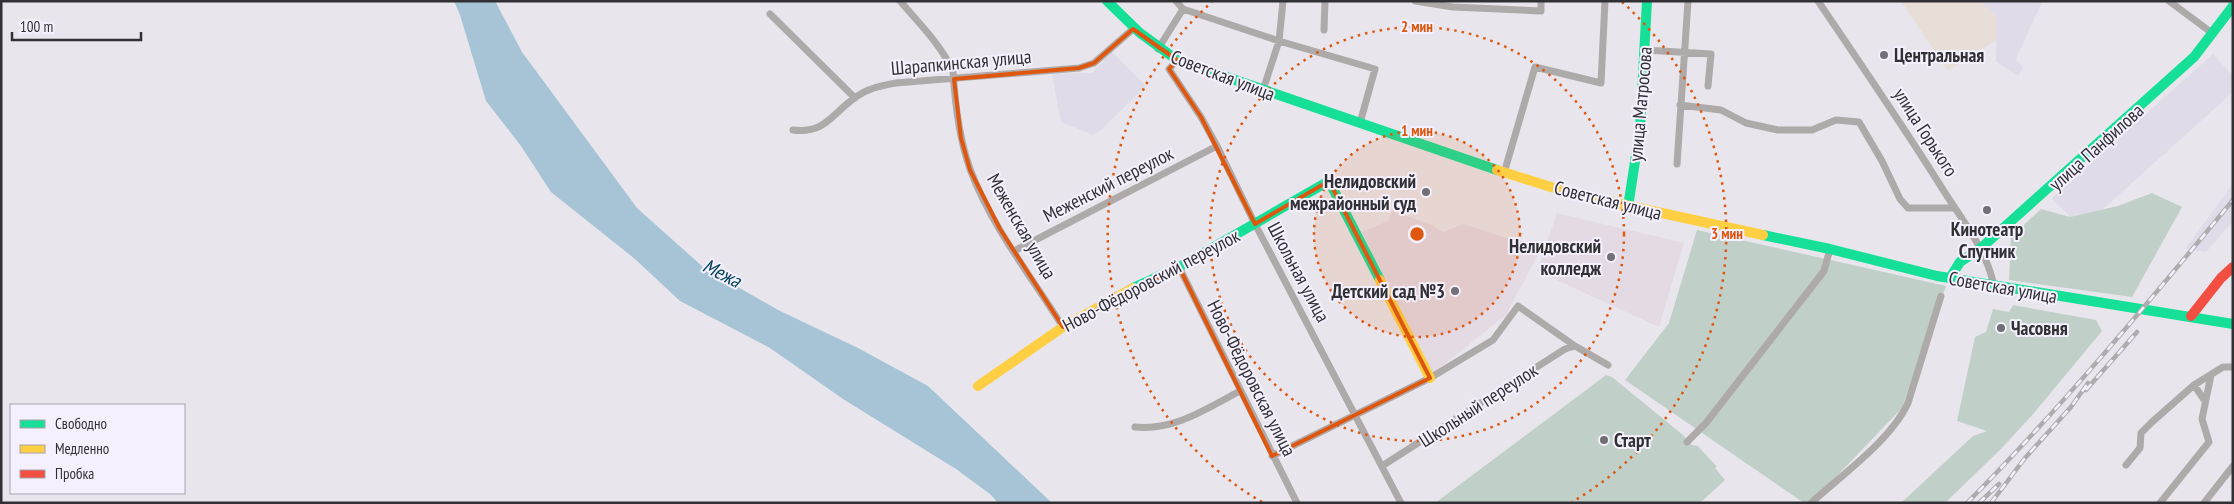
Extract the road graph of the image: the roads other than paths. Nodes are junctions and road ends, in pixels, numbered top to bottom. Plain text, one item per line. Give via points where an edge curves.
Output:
1 (900, 1) edge
2 (1107, 1) edge
3 (1176, 1) edge
4 (1283, 1) edge
5 (1325, 1) edge
6 (1415, 1) edge
7 (1541, 1) edge
8 (1605, 1) edge
9 (1647, 1) edge
10 (1688, 1) edge
11 (1818, 1) edge
12 (2169, 1) edge
13 (2233, 6) edge
14 (1183, 9) junction
15 (770, 14) dead end
16 (1133, 29) junction
17 (1324, 30) dead end
18 (2212, 33) junction
19 (1279, 41) junction
20 (1158, 49) junction
21 (1645, 50) junction
22 (1684, 52) junction
23 (1177, 60) junction
24 (954, 78) junction
25 (1708, 86) dead end
26 (1263, 90) junction
27 (855, 98) junction
28 (1680, 105) junction
29 (1360, 123) junction
30 (793, 130) dead end
31 (1217, 146) junction
32 (1678, 164) dead end
33 (1504, 173) junction
34 (1628, 207) junction
35 (1955, 208) junction
36 (1255, 224) junction
37 (1981, 248) junction
38 (1830, 249) junction
39 (1014, 251) junction
40 (1179, 267) junction
41 (2233, 267) edge
42 (1950, 278) junction
43 (1994, 287) junction
44 (1941, 296) dead end
45 (2191, 316) junction
46 (2233, 324) edge
47 (1063, 327) junction
48 (1575, 346) junction
49 (1608, 365) dead end
50 (2233, 367) edge
51 (2210, 375) junction
52 (1430, 378) junction
53 (2194, 385) junction
54 (978, 386) dead end
55 (1240, 391) junction
56 (2205, 401) junction
57 (1354, 414) junction
58 (1135, 427) dead end
59 (1687, 442) dead end
60 (1272, 456) junction
61 (2126, 465) dead end
62 (1382, 466) junction
63 (2233, 466) edge
64 (1297, 503) edge
65 (1401, 503) edge
66 (1811, 503) edge
67 (2160, 503) edge
68 (2204, 503) edge

1 - 24 street, Меженская улица via 935,42 950,64
2 - 16 main road, Советская улица
3 - 14 street
4 - 19 street
5 - 17 street
6 - 7 street via 1453,7 1541,11
8 - 33 street via 1601,83 1535,67
9 - 21 main road, улица Матросова
10 - 22 street
11 - 35 street, улица Горького
12 - 18 street
13 - 18 main road, улица Панфилова
14 - 19 street
14 - 20 street
15 - 27 street
16 - 20 main road, Советская улица
16 - 24 street, Шарапкинская улица via 1094,63 1079,68
18 - 37 main road, улица Панфилова via 2187,64
19 - 26 street
19 - 29 street via 1375,69
20 - 23 main road, Советская улица
21 - 22 street
21 - 34 main road, улица Матросова via 1640,128
22 - 25 street via 1711,54
22 - 28 street
23 - 26 main road, Советская улица
23 - 31 street, Школьная улица via 1169,69 1202,116
24 - 27 street, Шарапкинская улица via 874,87
24 - 39 street, Меженская улица via 961,138 970,170
26 - 29 main road, Советская улица
27 - 30 street, Шарапкинская улица via 825,125 807,132
28 - 32 street
28 - 35 street via 1721,110 1746,123 1778,130 1812,130 1836,120 1859,122 1908,208
29 - 33 main road, Советская улица
31 - 36 street, Школьная улица
31 - 39 street, Меженский переулок
33 - 34 main road, Советская улица
34 - 38 main road, Советская улица
35 - 37 street, улица Горького
36 - 40 main road, Ново-Фёдоровский переулок
36 - 52 main road, Ново-Фёдоровский переулок via 1329,181
36 - 57 street, Школьная улица
37 - 42 main road, улица Панфилова via 1960,262
37 - 43 street, улица Горького
38 - 42 main road, Советская улица
38 - 59 street via 1824,271 1706,423
39 - 47 street, Меженская улица
40 - 47 main road, Ново-Фёдоровский переулок via 1127,290
40 - 55 street, Ново-Фёдоровская улица
41 - 45 main road
42 - 43 main road, Советская улица
43 - 45 main road, Советская улица
44 - 66 street via 1901,419
45 - 46 main road, Советская улица
47 - 54 main road, Ново-Фёдоровский переулок
48 - 49 street
48 - 52 street via 1518,306 1493,340
48 - 62 street, Школьный переулок via 1565,349
50 - 51 street via 2223,367
51 - 53 street
51 - 56 street
52 - 57 street
53 - 56 street
53 - 61 street via 2141,434 2140,448
55 - 58 street via 1179,423 1149,429
55 - 60 street, Ново-Фёдоровская улица
56 - 67 street via 2202,419 2209,442
57 - 60 street
57 - 62 street, Школьная улица
60 - 64 street, Ново-Фёдоровская улица
62 - 65 street, Школьная улица
63 - 68 street

